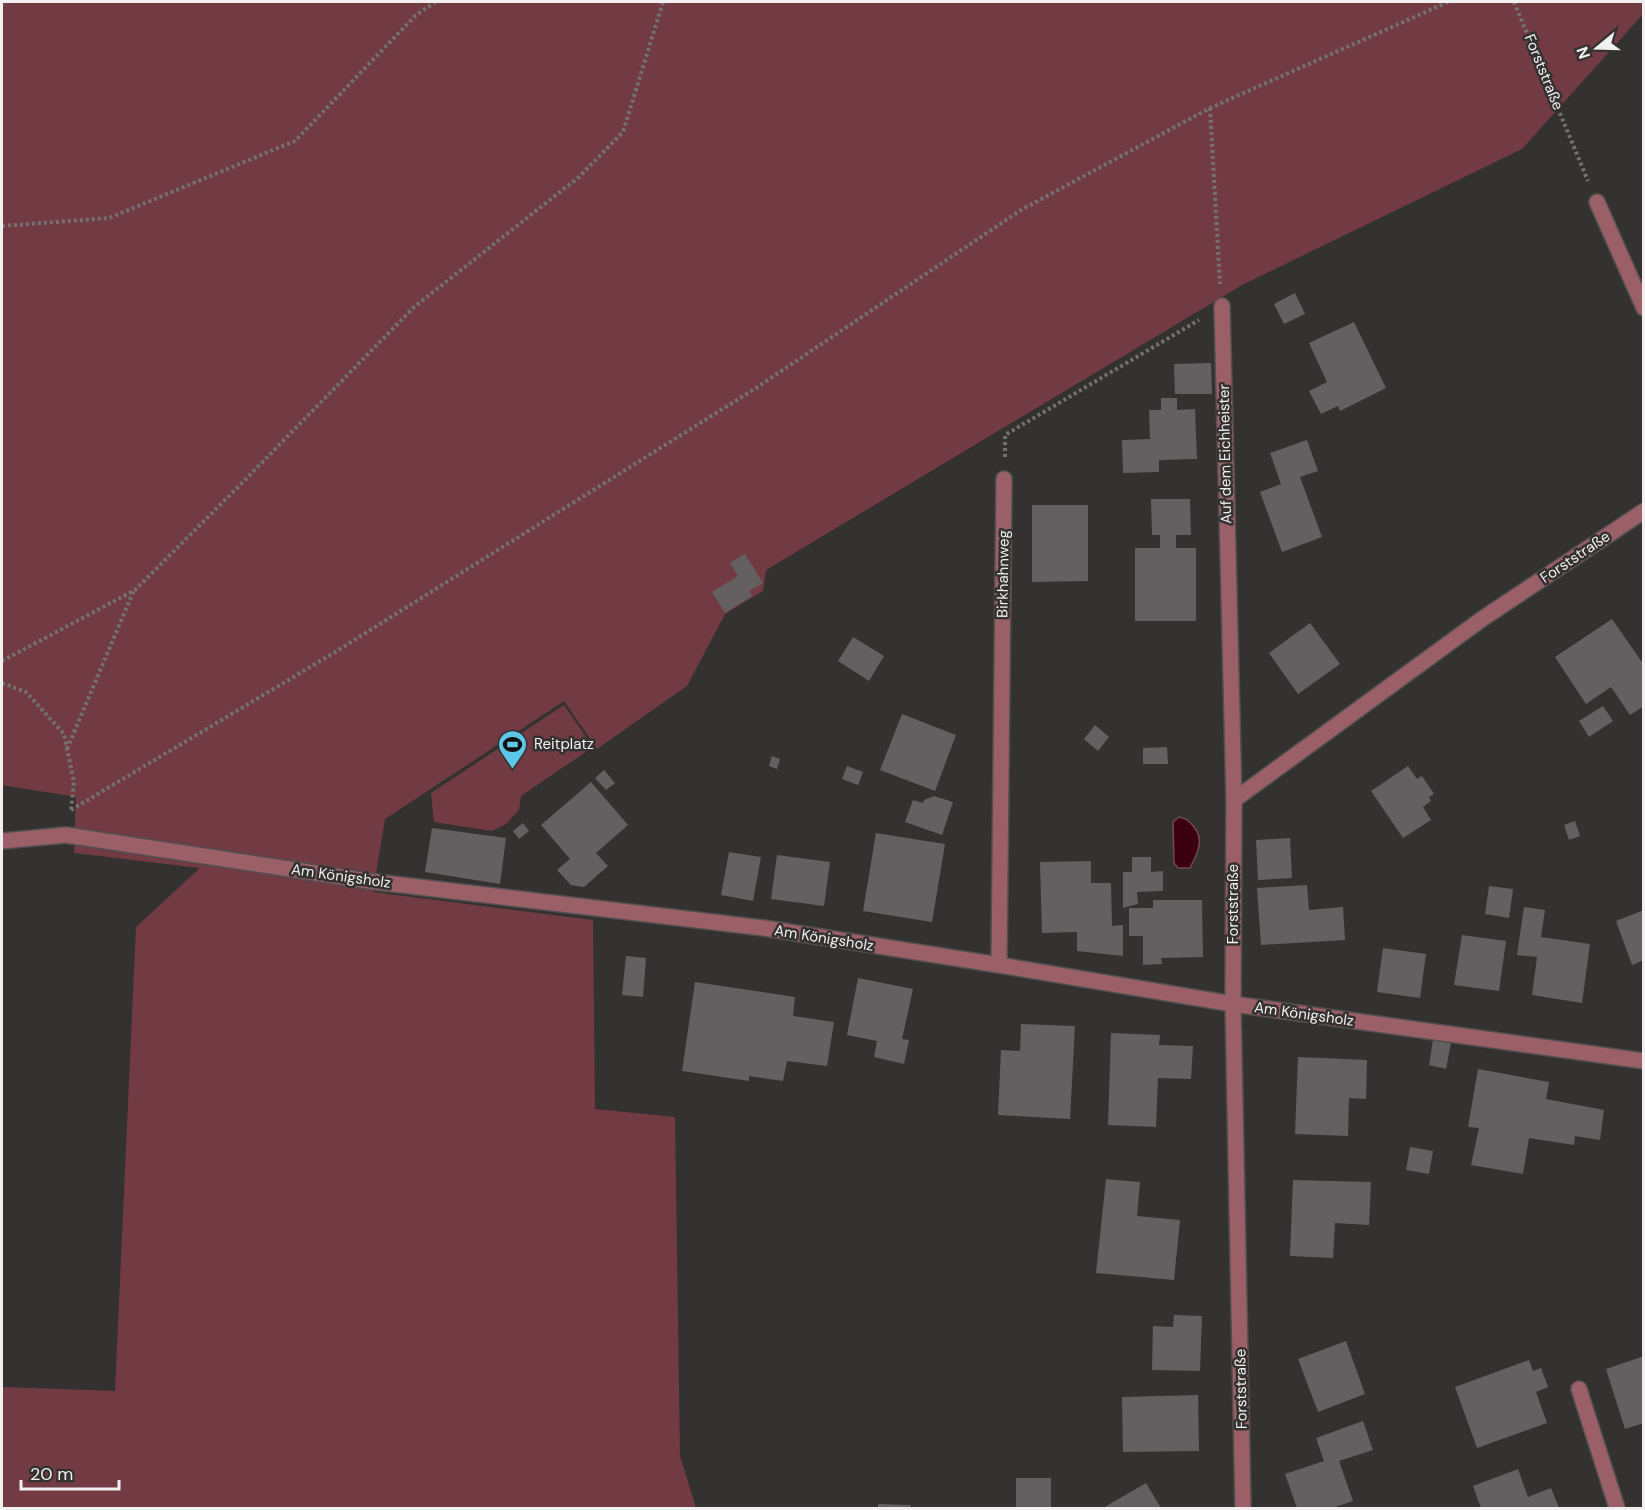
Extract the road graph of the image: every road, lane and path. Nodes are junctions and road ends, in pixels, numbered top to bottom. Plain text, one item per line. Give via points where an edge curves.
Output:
1 (435, 2) edge
2 (663, 2) edge
3 (1448, 2) edge
4 (1514, 2) edge
5 (1210, 108) junction
6 (1597, 202) joint
7 (2, 226) edge
8 (1222, 306) junction
9 (1644, 308) edge
10 (1004, 479) joint
11 (1644, 511) edge
12 (135, 590) junction
13 (2, 661) edge
14 (2, 683) edge
15 (67, 749) junction
16 (1234, 800) junction
17 (2, 841) edge
18 (999, 965) junction
19 (1233, 1004) junction
20 (1644, 1061) edge
21 (1579, 1389) dead end
22 (1243, 1509) edge
23 (1617, 1509) edge

1 - 7 path via 415,16 295,141 109,218
2 - 12 path via 623,132 579,177 414,307
3 - 5 path
4 - 6 path, Forststraße
5 - 8 path
5 - 15 path via 1022,210 756,388 332,654 71,810 74,782
6 - 9 street
8 - 10 path via 1005,435
8 - 16 street, Auf dem Eichheister
10 - 18 street, Birkhahnweg
11 - 16 street, Forststraße via 1482,619
12 - 13 path
12 - 15 path
14 - 15 path via 26,692 64,734
16 - 19 street, Forststraße
17 - 18 street, Am Königsholz via 66,836 368,881 764,928
18 - 19 street, Am Königsholz
19 - 20 street, Am Königsholz
19 - 22 street, Forststraße
21 - 23 street

